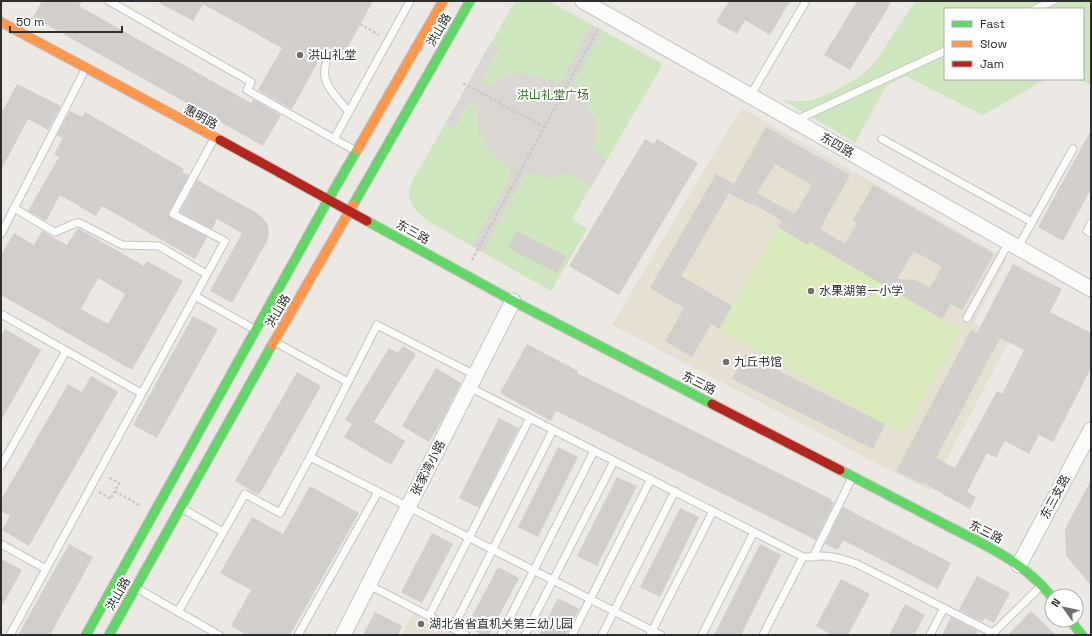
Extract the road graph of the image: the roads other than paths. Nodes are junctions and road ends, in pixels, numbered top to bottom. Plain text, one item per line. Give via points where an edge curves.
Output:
1 (109, 1) edge
2 (410, 1) edge
3 (442, 1) edge
4 (470, 1) edge
5 (583, 1) edge
6 (806, 1) edge
7 (1053, 1) edge
8 (1037, 8) edge
9 (1, 22) edge
10 (8, 36) dead end
11 (944, 51) edge
12 (330, 52) dead end
13 (62, 56) junction
14 (86, 68) junction
15 (750, 96) junction
16 (348, 111) junction
17 (794, 121) junction
18 (215, 138) junction
19 (334, 139) junction
20 (882, 139) dead end
21 (1073, 149) dead end
22 (356, 151) junction
23 (328, 200) junction
24 (14, 208) junction
25 (349, 211) junction
26 (1032, 222) junction
27 (1091, 223) edge
28 (1091, 233) edge
29 (1, 234) edge
30 (1014, 245) junction
31 (206, 274) junction
32 (1091, 288) edge
33 (195, 296) junction
34 (513, 301) junction
35 (1, 314) edge
36 (966, 318) dead end
37 (256, 330) junction
38 (274, 341) junction
39 (66, 351) junction
40 (472, 381) junction
41 (348, 382) junction
42 (141, 393) junction
43 (530, 418) junction
44 (553, 430) junction
45 (1091, 430) edge
46 (594, 451) junction
47 (310, 457) junction
48 (614, 461) junction
49 (1, 466) edge
50 (853, 477) junction
51 (651, 479) junction
52 (378, 492) junction
53 (675, 492) junction
54 (408, 507) junction
55 (181, 508) junction
56 (713, 511) junction
57 (224, 532) junction
58 (754, 532) junction
59 (469, 538) junction
60 (1, 544) edge
61 (493, 550) junction
62 (803, 556) junction
63 (813, 557) junction
64 (1019, 564) junction
65 (46, 569) junction
66 (534, 570) junction
67 (553, 580) junction
68 (369, 585) junction
69 (1042, 585) junction
70 (136, 588) junction
71 (1045, 588) edge
72 (590, 599) junction
73 (944, 608) junction
74 (614, 611) junction
75 (178, 612) junction
76 (429, 616) junction
77 (453, 628) junction
78 (651, 633) edge
79 (992, 634) edge
80 (10, 635) edge
81 (86, 635) edge
82 (109, 635) edge
83 (219, 635) edge
84 (298, 635) edge
85 (343, 635) edge
86 (466, 635) edge
87 (501, 635) edge
88 (525, 635) edge
89 (572, 635) edge
90 (602, 635) edge
91 (661, 635) edge
92 (702, 635) edge
93 (763, 635) edge
94 (930, 635) edge

1 - 19 lane via 251,82 247,90
2 - 16 lane
3 - 22 main road, 洪山路
4 - 25 main road, 洪山路
5 - 15 street, 东四路
6 - 15 lane
7 - 8 lane
9 - 13 main road, 惠明路
10 - 13 main road, 惠明路
11 - 17 lane
12 - 16 lane via 324,70 327,84
13 - 14 main road, 惠明路
14 - 18 main road, 惠明路
14 - 24 lane
15 - 17 street, 东四路
16 - 19 lane
17 - 30 street, 东四路
18 - 23 main road, 惠明路
18 - 31 lane via 173,214 225,241
19 - 22 lane
20 - 26 lane
21 - 26 lane
22 - 23 main road, 洪山路
23 - 25 main road, 东三路
23 - 37 main road, 洪山路
24 - 29 lane
24 - 31 lane via 55,232 80,223 122,245 159,246
25 - 34 main road, 东三路
25 - 38 main road, 洪山路
26 - 30 lane
27 - 28 lane via 1087,231
30 - 32 street, 东四路
30 - 36 lane
31 - 33 lane
33 - 37 lane
33 - 42 lane
34 - 40 street, 张家湾小路
34 - 50 main road, 东三路
35 - 39 lane
37 - 81 main road, 洪山路
38 - 41 lane
38 - 55 main road, 洪山路
39 - 42 lane
39 - 49 lane
40 - 41 lane via 376,326
40 - 43 lane
40 - 54 street, 张家湾小路
41 - 47 lane
42 - 65 lane
43 - 44 lane
43 - 59 lane
44 - 46 lane
44 - 61 lane
45 - 64 street, 东三支路
46 - 48 lane
46 - 66 lane
47 - 52 lane
47 - 57 lane via 280,513 245,494
48 - 51 lane
48 - 67 lane
50 - 63 lane
50 - 64 main road, 东三路
51 - 53 lane
51 - 72 lane
52 - 54 lane
52 - 84 lane
53 - 56 lane
53 - 74 lane
54 - 59 lane
54 - 68 street, 张家湾小路
55 - 57 lane
55 - 70 main road, 洪山路
56 - 58 lane
56 - 78 lane
57 - 75 lane
58 - 62 lane
58 - 92 lane
59 - 61 lane
59 - 76 lane
60 - 65 lane
61 - 66 lane
61 - 77 lane
62 - 63 lane
62 - 93 lane
63 - 73 lane via 832,557 857,564
64 - 69 main road, 东三路
65 - 80 lane
66 - 67 lane
66 - 87 lane
67 - 72 lane
67 - 88 lane
68 - 76 lane
68 - 85 street, 张家湾小路
69 - 71 main road, 东三路
69 - 79 lane
70 - 75 lane
70 - 82 main road, 洪山路
72 - 74 lane
72 - 89 lane
73 - 79 lane
73 - 94 lane
74 - 78 lane
74 - 90 lane
75 - 83 lane
76 - 77 lane
77 - 86 lane
78 - 91 lane

